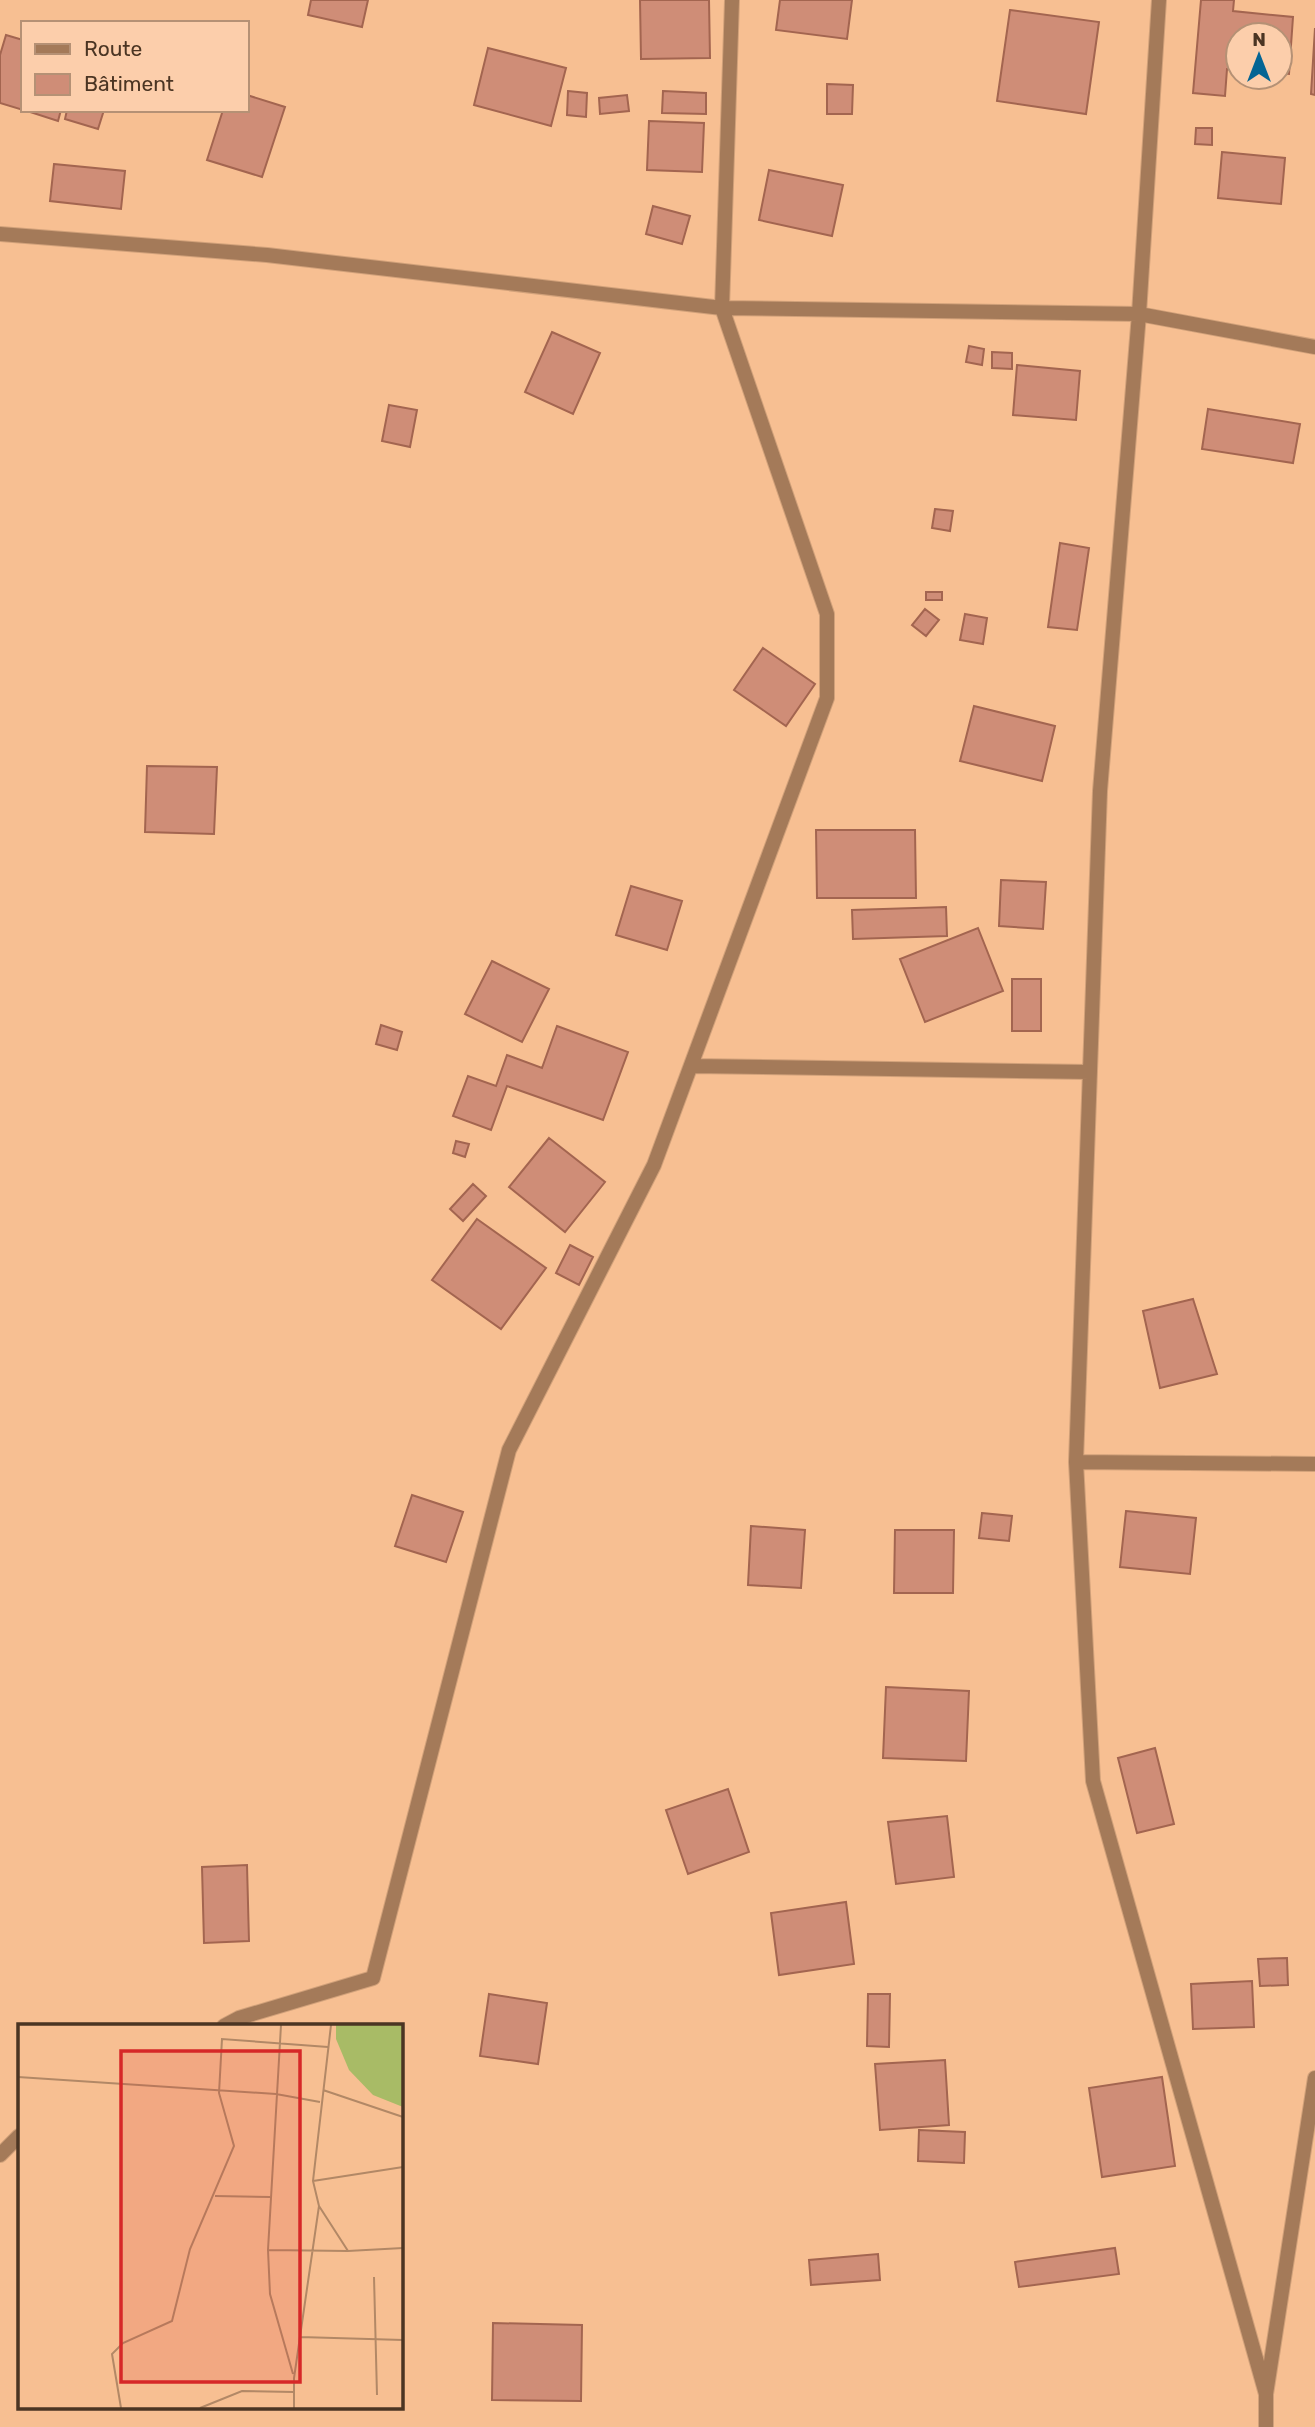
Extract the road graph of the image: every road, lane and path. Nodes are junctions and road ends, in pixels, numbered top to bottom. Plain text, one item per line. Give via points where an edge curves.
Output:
1 (732, 0) edge
2 (1159, 0) edge
3 (0, 234) edge
4 (722, 308) junction
5 (1139, 314) junction
6 (1315, 347) edge
7 (691, 1066) junction
8 (1090, 1072) junction
9 (1076, 1462) junction
10 (1315, 1465) edge
11 (228, 2024) edge
12 (1315, 2078) edge
13 (1314, 2098) edge
14 (18, 2137) edge
15 (0, 2155) edge
16 (1266, 2394) junction
17 (1266, 2427) edge

1 - 4 street
2 - 5 street
3 - 4 street via 267,255
4 - 5 street
4 - 7 street via 827,614 827,698
5 - 6 street
5 - 8 street via 1100,790
7 - 8 street
7 - 11 street via 654,1165 509,1450 373,1978
8 - 9 street
9 - 10 street
9 - 16 street via 1093,1781
12 - 13 street
13 - 16 street
14 - 15 street
16 - 17 street

